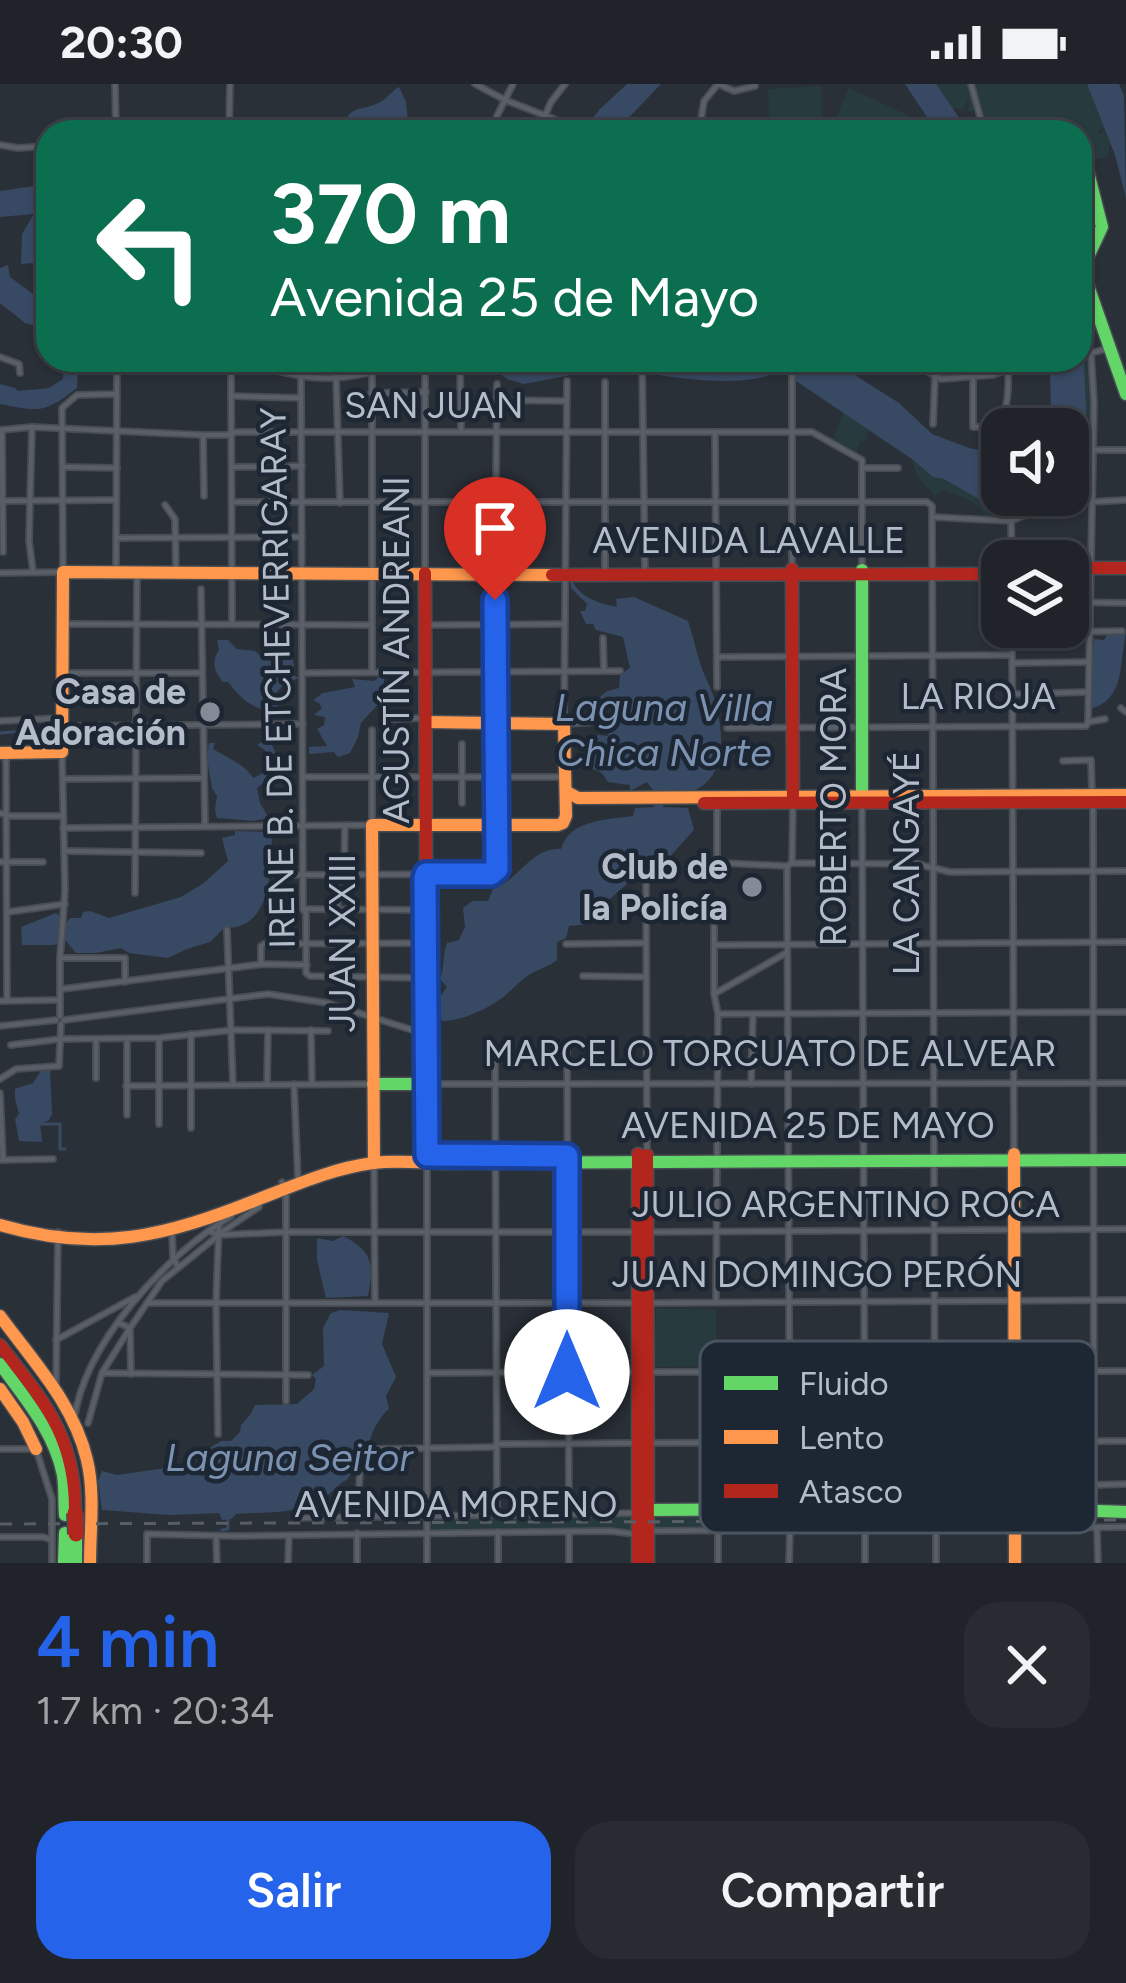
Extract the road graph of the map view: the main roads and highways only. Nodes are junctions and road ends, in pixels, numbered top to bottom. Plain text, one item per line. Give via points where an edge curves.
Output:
1 (1092, 195) edge
2 (1092, 248) edge
3 (1092, 303) edge
4 (1126, 394) edge
5 (981, 571) edge
6 (1089, 571) edge
7 (1126, 571) edge
8 (791, 572) junction
9 (862, 572) junction
10 (425, 573) junction
11 (426, 722) junction
12 (3, 753) edge
13 (566, 792) junction
14 (1126, 798) edge
15 (793, 799) junction
16 (862, 799) junction
17 (426, 824) junction
18 (373, 1084) junction
19 (425, 1084) junction
20 (1014, 1157) junction
21 (1126, 1157) edge
22 (427, 1158) junction
23 (374, 1160) junction
24 (643, 1170) junction
25 (290, 1182) junction
26 (216, 1215) junction
27 (0, 1221) edge
28 (197, 1228) junction
29 (58, 1234) junction
30 (0, 1316) edge
31 (1013, 1341) edge
32 (0, 1345) edge
33 (0, 1364) edge
34 (0, 1389) edge
35 (36, 1449) road end
36 (700, 1509) edge
37 (644, 1511) junction
38 (1126, 1512) edge
39 (1096, 1520) edge
40 (64, 1525) junction
41 (643, 1533) junction
42 (64, 1563) edge
43 (76, 1563) edge
44 (90, 1563) edge
45 (638, 1563) edge
46 (648, 1563) edge

1 - 2 main road via 1102,226
3 - 4 main road
5 - 9 main road, AVENIDA LAVALLE
6 - 7 main road
8 - 9 main road, AVENIDA LAVALLE
8 - 10 main road, AVENIDA LAVALLE
8 - 15 main road
9 - 16 main road, ROBERTO MORA
10 - 11 main road, AGUSTÍN ANDREANI
10 - 12 main road, AVENIDA LAVALLE via 64,572 62,752
11 - 13 main road via 564,724
11 - 17 main road, AGUSTÍN ANDREANI
13 - 15 main road
13 - 17 main road via 558,824
14 - 16 main road
15 - 16 main road
17 - 18 main road, JUAN XXIII via 372,825
17 - 19 main road, AGUSTÍN ANDREANI
18 - 19 main road, MARCELO TORCUATO DE ALVEAR
18 - 23 main road, JUAN XXIII
19 - 22 main road, AGUSTÍN ANDREANI
20 - 21 main road, AVENIDA 25 DE MAYO
20 - 24 main road, AVENIDA 25 DE MAYO via 718,1157
20 - 31 main road
22 - 23 main road, AVENIDA 25 DE MAYO
22 - 24 main road, AVENIDA 25 DE MAYO via 567,1158
23 - 25 main road, AVENIDA 25 DE MAYO
24 - 37 main road
25 - 26 main road, AVENIDA 25 DE MAYO
25 - 26 main road, AVENIDA 25 DE MAYO
26 - 28 main road, AVENIDA 25 DE MAYO
27 - 29 main road, AVENIDA 25 DE MAYO
28 - 29 main road, AVENIDA 25 DE MAYO
28 - 29 main road, AVENIDA 25 DE MAYO via 110,1239
30 - 44 main road via 81,1421
32 - 40 main road via 44,1405 72,1466
33 - 40 main road via 54,1446
34 - 35 main road
36 - 37 main road, AVENIDA MORENO
37 - 41 main road
38 - 39 main road, AVENIDA MORENO
40 - 42 main road
40 - 43 main road
41 - 45 main road
41 - 46 main road

